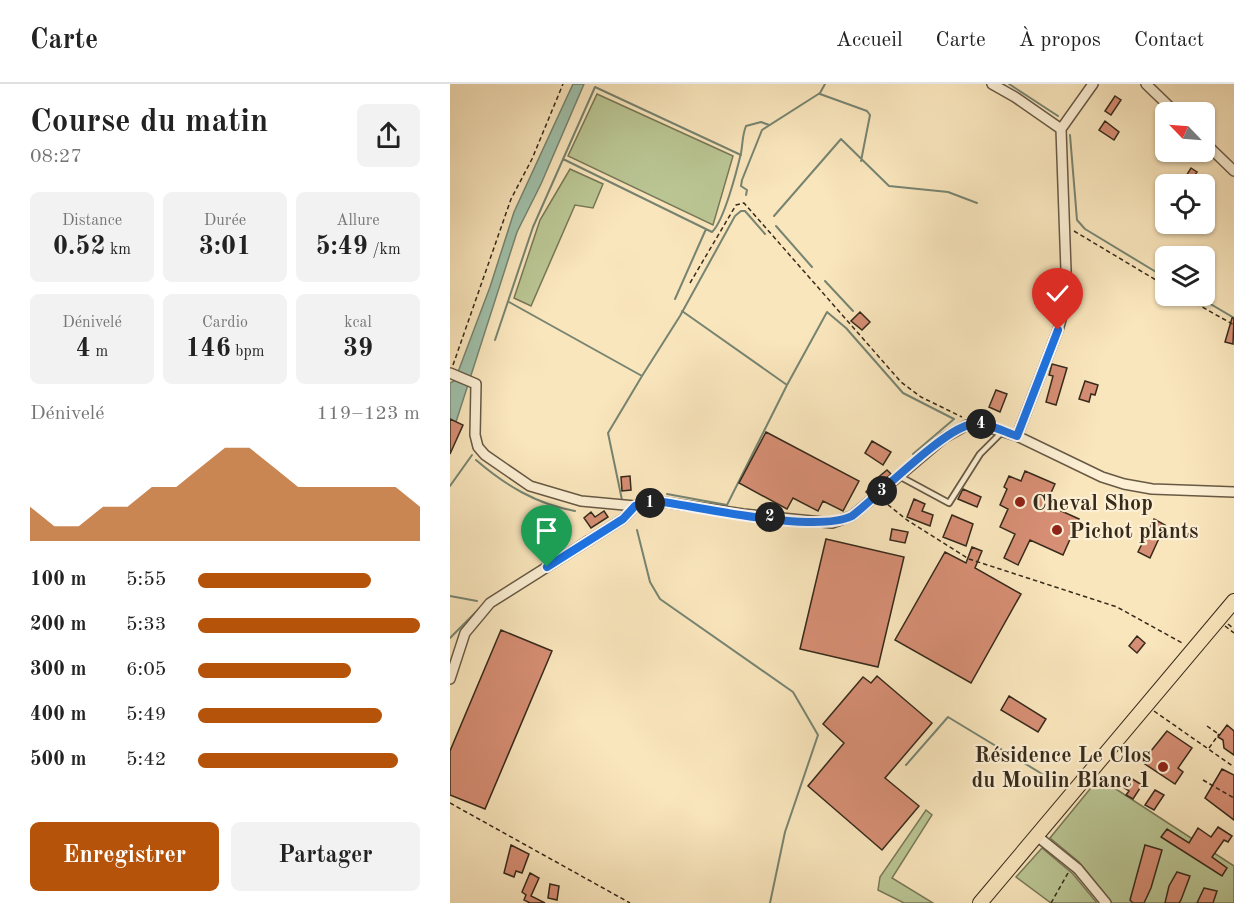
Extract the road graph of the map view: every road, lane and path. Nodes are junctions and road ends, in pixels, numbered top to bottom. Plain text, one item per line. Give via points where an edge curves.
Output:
1 (564, 84) edge
2 (992, 84) edge
3 (1093, 84) edge
4 (1146, 84) edge
5 (1165, 102) edge
6 (1061, 129) junction
7 (1215, 153) edge
8 (1234, 171) edge
9 (1065, 225) junction
10 (1155, 279) edge
11 (690, 283) dead end
12 (1201, 306) edge
13 (1234, 325) edge
14 (450, 373) edge
15 (967, 425) junction
16 (1003, 431) junction
17 (1017, 436) junction
18 (899, 476) junction
19 (1234, 492) edge
20 (876, 496) junction
21 (635, 506) junction
22 (1234, 602) edge
23 (1193, 650) junction
24 (450, 679) edge
25 (1146, 706) junction
26 (1207, 726) dead end
27 (1208, 749) junction
28 (1234, 767) edge
29 (1203, 780) dead end
30 (1234, 798) edge
31 (450, 803) edge
32 (1037, 836) junction
33 (1073, 865) junction
34 (630, 903) edge
35 (980, 903) edge
36 (1051, 903) edge
37 (1106, 903) edge

1 - 14 path via 511,199
2 - 6 street
3 - 6 street
4 - 5 street
6 - 9 street
7 - 8 street
9 - 10 path
9 - 17 street via 1067,299
11 - 15 path via 736,205 744,203 901,382 921,397 964,418
12 - 13 path
14 - 21 street via 477,388 476,440 494,464 548,493 581,501
15 - 16 street via 987,425
15 - 18 street via 944,438
16 - 17 street
16 - 18 lane via 986,445 949,503
17 - 19 street via 1124,484
18 - 20 street
20 - 21 street via 852,516 832,523 656,501
20 - 23 path via 969,559 1117,607
21 - 24 street via 623,519 490,603 465,633
22 - 23 main road
23 - 25 main road
25 - 27 path
25 - 32 main road
26 - 27 path via 1219,734
27 - 28 path
29 - 30 path
31 - 34 path
32 - 33 street
32 - 35 main road
33 - 36 path
33 - 37 street

